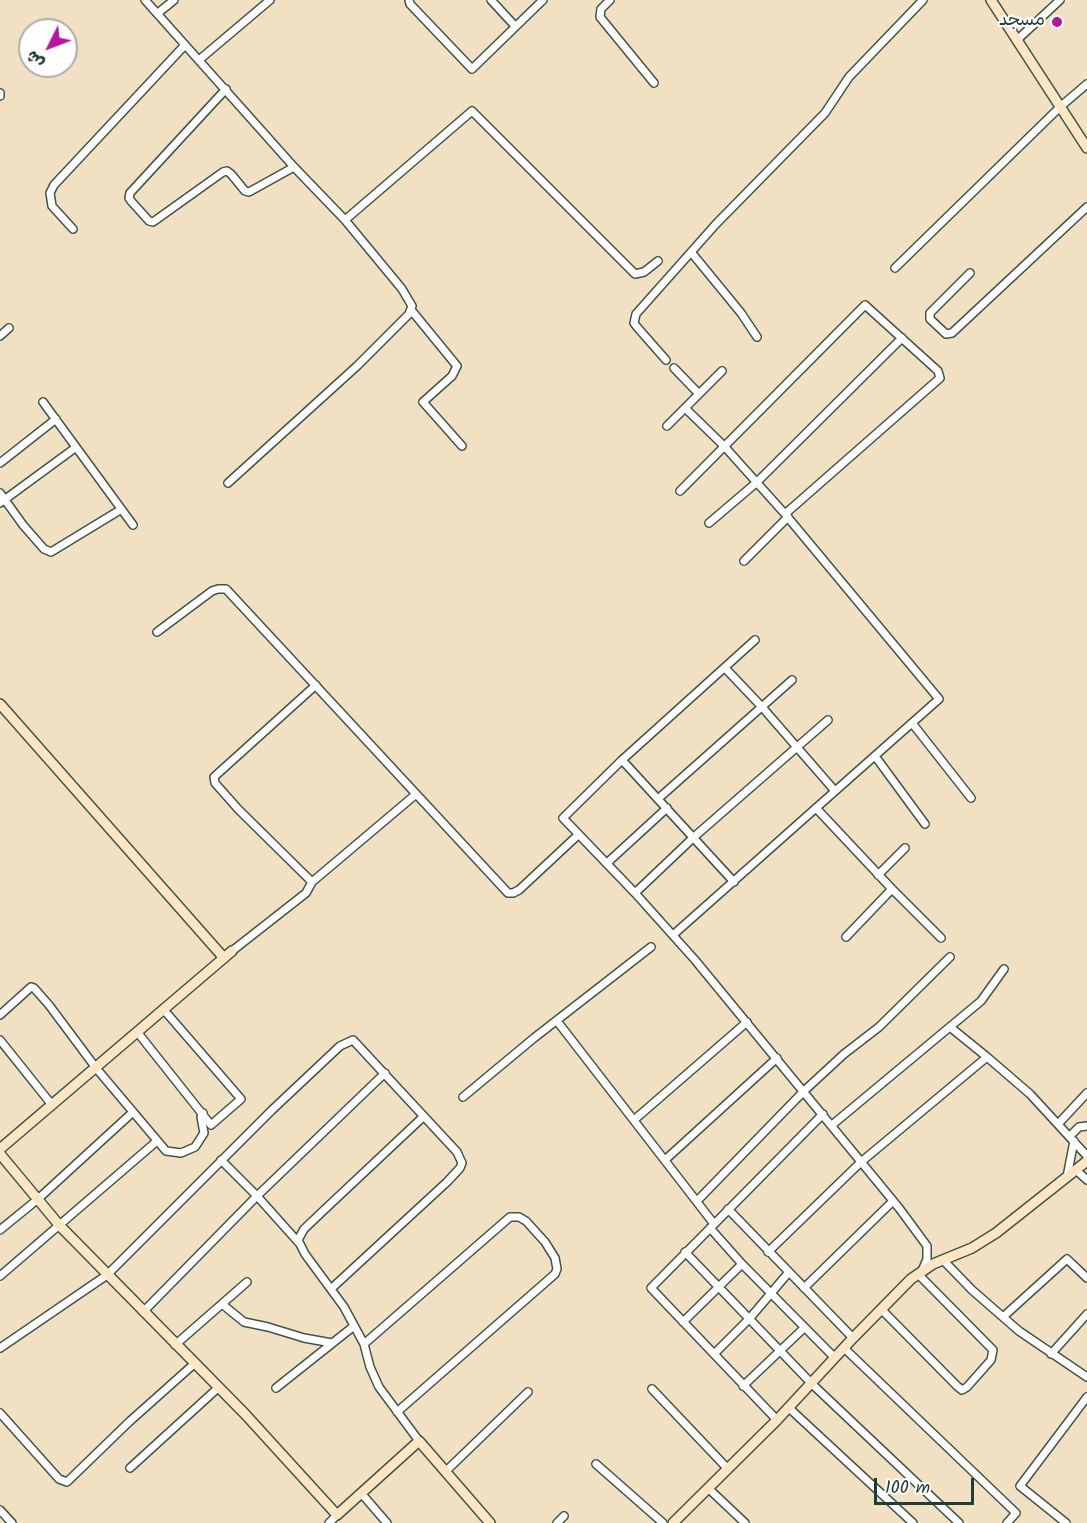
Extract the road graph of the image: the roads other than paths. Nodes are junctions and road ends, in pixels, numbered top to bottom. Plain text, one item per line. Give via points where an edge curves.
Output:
1 (145, 0) edge
2 (174, 0) edge
3 (270, 0) edge
4 (409, 0) edge
5 (491, 0) edge
6 (543, 0) edge
7 (923, 0) edge
8 (991, 0) edge
9 (1060, 0) edge
10 (607, 1) edge
11 (158, 13) junction
12 (515, 26) junction
13 (1017, 40) junction
14 (184, 45) junction
15 (199, 60) junction
16 (654, 83) dead end
17 (1087, 84) edge
18 (226, 89) junction
19 (1060, 106) junction
20 (1087, 148) edge
21 (294, 167) junction
22 (1087, 207) edge
23 (345, 220) junction
24 (73, 229) dead end
25 (690, 252) junction
26 (657, 261) dead end
27 (895, 268) dead end
28 (970, 273) dead end
29 (412, 311) junction
30 (9, 328) dead end
31 (0, 336) edge
32 (757, 337) dead end
33 (902, 338) junction
34 (666, 360) dead end
35 (674, 368) dead end
36 (722, 371) dead end
37 (699, 394) junction
38 (43, 402) dead end
39 (685, 408) junction
40 (56, 419) junction
41 (667, 426) dead end
42 (462, 446) dead end
43 (724, 446) junction
44 (75, 448) junction
45 (0, 463) edge
46 (228, 483) dead end
47 (756, 483) junction
48 (680, 491) dead end
49 (2, 499) edge
50 (120, 510) junction
51 (787, 516) junction
52 (709, 523) dead end
53 (133, 525) dead end
54 (744, 561) dead end
55 (157, 632) dead end
56 (755, 640) dead end
57 (724, 668) junction
58 (792, 680) dead end
59 (316, 685) junction
60 (0, 704) edge
61 (762, 707) junction
62 (828, 720) dead end
63 (912, 723) junction
64 (798, 748) junction
65 (875, 756) junction
66 (622, 760) junction
67 (835, 791) junction
68 (415, 795) junction
69 (659, 798) junction
70 (971, 798) dead end
71 (667, 808) junction
72 (816, 808) junction
73 (925, 824) dead end
74 (578, 835) junction
75 (694, 837) junction
76 (905, 848) dead end
77 (607, 863) junction
78 (878, 875) junction
79 (312, 882) junction
80 (734, 882) junction
81 (892, 889) junction
82 (635, 893) junction
83 (672, 935) junction
84 (846, 937) dead end
85 (941, 938) dead end
86 (651, 947) dead end
87 (232, 951) joint
88 (950, 957) dead end
89 (224, 958) junction
90 (1005, 969) dead end
91 (164, 1010) junction
92 (0, 1015) edge
93 (557, 1021) junction
94 (747, 1022) junction
95 (950, 1027) junction
96 (138, 1033) junction
97 (0, 1040) edge
98 (987, 1057) junction
99 (777, 1058) junction
100 (96, 1068) junction
101 (385, 1073) junction
102 (804, 1090) junction
103 (1087, 1093) edge
104 (463, 1097) dead end
105 (52, 1105) junction
106 (134, 1113) junction
107 (203, 1113) junction
108 (823, 1114) junction
109 (423, 1117) junction
110 (634, 1120) junction
111 (1059, 1123) junction
112 (832, 1125) junction
113 (1087, 1125) edge
114 (1072, 1138) junction
115 (157, 1142) junction
116 (2, 1143) edge
117 (0, 1154) edge
118 (1087, 1156) edge
119 (221, 1160) junction
120 (665, 1160) junction
121 (1087, 1161) edge
122 (861, 1162) junction
123 (1076, 1170) junction
124 (1067, 1177) junction
125 (1087, 1180) edge
126 (257, 1196) junction
127 (38, 1199) junction
128 (697, 1201) junction
129 (893, 1201) junction
130 (728, 1209) junction
131 (60, 1226) junction
132 (712, 1226) junction
133 (0, 1230) edge
134 (299, 1244) junction
135 (768, 1251) junction
136 (686, 1252) junction
137 (942, 1260) junction
138 (742, 1264) junction
139 (789, 1272) junction
140 (920, 1272) junction
141 (107, 1275) junction
142 (0, 1276) edge
143 (1087, 1278) edge
144 (247, 1282) dead end
145 (718, 1285) junction
146 (332, 1288) junction
147 (804, 1288) junction
148 (770, 1294) junction
149 (222, 1304) junction
150 (881, 1309) junction
151 (143, 1312) junction
152 (1087, 1314) edge
153 (1004, 1317) junction
154 (750, 1318) junction
155 (683, 1322) junction
156 (354, 1326) junction
157 (804, 1328) junction
158 (853, 1338) junction
159 (332, 1343) junction
160 (364, 1344) junction
161 (175, 1345) junction
162 (0, 1348) edge
163 (844, 1348) junction
164 (781, 1351) junction
165 (714, 1354) junction
166 (1051, 1354) junction
167 (835, 1358) junction
168 (194, 1364) junction
169 (1087, 1377) edge
170 (812, 1384) junction
171 (743, 1386) junction
172 (219, 1387) junction
173 (276, 1388) dead end
174 (652, 1389) dead end
175 (528, 1392) dead end
176 (1087, 1397) edge
177 (789, 1408) junction
178 (397, 1412) junction
179 (0, 1413) edge
180 (777, 1420) junction
181 (419, 1441) junction
182 (596, 1464) dead end
183 (130, 1468) dead end
184 (727, 1468) junction
185 (445, 1472) junction
186 (708, 1488) junction
187 (362, 1493) junction
188 (0, 1510) edge
189 (337, 1515) junction
190 (564, 1516) dead end
191 (12, 1523) edge
192 (328, 1523) edge
193 (387, 1523) edge
194 (490, 1523) edge
195 (557, 1523) edge
196 (663, 1523) edge
197 (673, 1523) edge
198 (745, 1523) edge
199 (912, 1523) edge
200 (959, 1523) edge
201 (1007, 1523) edge
202 (1066, 1523) edge

1 - 11 street
2 - 11 street
3 - 15 street
4 - 12 street via 472,69
5 - 12 street
6 - 12 street
7 - 25 street via 849,77 825,112
8 - 13 street
9 - 13 street
10 - 16 street via 600,17
11 - 14 street
13 - 19 street
14 - 15 street
14 - 24 street via 54,185 50,193 52,206
15 - 18 street
17 - 19 street
18 - 21 street
18 - 21 street via 130,193 131,201 153,222 223,172 231,174 249,192
19 - 20 street
19 - 27 street
21 - 23 street
22 - 28 street via 952,333 946,334 930,318 930,313
23 - 26 street via 472,111 635,274
23 - 29 street via 402,289
25 - 32 street
25 - 34 street via 634,319
29 - 42 street via 457,366 452,376 423,402
29 - 46 street
30 - 31 street
33 - 43 street via 862,306
33 - 47 street
33 - 51 street via 938,371 940,378
35 - 37 street
36 - 37 street
37 - 39 street
38 - 40 street
39 - 41 street
39 - 43 street
40 - 44 street
40 - 45 street
43 - 47 street
43 - 48 street
44 - 49 street
44 - 50 street
47 - 51 street
47 - 52 street
49 - 50 street via 44,549 51,552
50 - 53 street
51 - 54 street
51 - 63 street via 939,699
55 - 59 street via 213,591 226,589
56 - 57 street
57 - 61 street
57 - 66 street
58 - 61 street
59 - 68 street
59 - 79 street via 214,777 238,809
60 - 89 street
61 - 64 street
61 - 69 street
62 - 64 street
63 - 65 street
63 - 70 street
64 - 67 street
64 - 75 street
65 - 67 street
65 - 73 street
66 - 69 street
66 - 74 street via 565,815 564,821
67 - 72 street
68 - 74 street via 508,893 519,890
68 - 79 street
69 - 71 street
71 - 75 street
71 - 77 street
72 - 78 street
72 - 80 street
74 - 77 street
75 - 80 street
75 - 82 street
76 - 78 street
77 - 82 street
78 - 81 street
79 - 87 street via 306,893
80 - 83 street
81 - 84 street
81 - 85 street
82 - 83 street
83 - 94 street
86 - 93 street
87 - 89 street
88 - 102 street via 879,1027
89 - 91 street
90 - 95 street via 981,1001
91 - 96 street
91 - 107 street via 241,1099 211,1125
92 - 100 street via 34,988
93 - 104 street
93 - 110 street
94 - 99 street
94 - 110 street
95 - 98 street
95 - 112 street
96 - 100 street
96 - 107 street
97 - 105 street
98 - 111 street
98 - 122 street
99 - 102 street
99 - 120 street
100 - 105 street
100 - 106 street
101 - 109 street
101 - 119 street via 356,1041 350,1040
101 - 126 street
102 - 108 street
102 - 128 street
103 - 111 street
105 - 116 street
106 - 115 street
106 - 127 street
107 - 115 street via 204,1133 195,1147 173,1152
108 - 112 street
108 - 130 street
109 - 134 street via 317,1216 302,1233
109 - 146 street via 457,1152 460,1168
110 - 120 street
111 - 114 street
112 - 122 street
113 - 114 street via 1079,1127
114 - 118 street
114 - 124 street
115 - 131 street
117 - 127 street
119 - 126 street
119 - 141 street
120 - 128 street
121 - 123 street
122 - 129 street
122 - 135 street
123 - 124 street
123 - 125 street
124 - 137 street via 996,1233
126 - 134 street
126 - 151 street
127 - 131 street
127 - 133 street
128 - 132 street
129 - 140 street via 926,1243 928,1257
129 - 147 street
130 - 132 street
130 - 135 street
131 - 141 street
131 - 142 street
132 - 136 street
132 - 138 street
134 - 146 street
135 - 139 street
136 - 145 street
136 - 155 street via 651,1288
137 - 140 street
137 - 153 street
138 - 145 street
138 - 148 street
139 - 147 street
139 - 148 street
140 - 150 street
140 - 150 street via 993,1350 991,1360 967,1388 957,1386
141 - 151 street
141 - 162 street
143 - 153 street via 1067,1259
144 - 149 street
145 - 154 street
145 - 155 street
146 - 156 street
147 - 158 street
148 - 154 street
148 - 157 street
149 - 159 street via 244,1322
149 - 161 street
150 - 158 street
151 - 161 street
152 - 166 street
153 - 166 street
154 - 164 street
154 - 165 street
155 - 165 street
156 - 159 street
156 - 160 street
157 - 164 street
157 - 167 street
158 - 163 street
159 - 173 street
160 - 178 street via 375,1381
160 - 178 street via 510,1217 526,1221 555,1257 555,1274
161 - 168 street
163 - 167 street
163 - 201 street via 1016,1513
164 - 170 street
164 - 171 street
165 - 171 street
166 - 169 street
167 - 170 street
168 - 172 street
168 - 179 street via 67,1482 59,1479
170 - 177 street
170 - 200 street
171 - 180 street
172 - 183 street
172 - 189 street
174 - 184 street
175 - 185 street
176 - 202 street via 1020,1486
177 - 180 street
177 - 199 street
178 - 181 street
180 - 184 street
181 - 185 street
181 - 187 street
182 - 196 street
184 - 186 street
185 - 194 street
186 - 197 street
186 - 198 street
187 - 189 street
187 - 193 street
188 - 191 street
189 - 192 street
190 - 195 street

